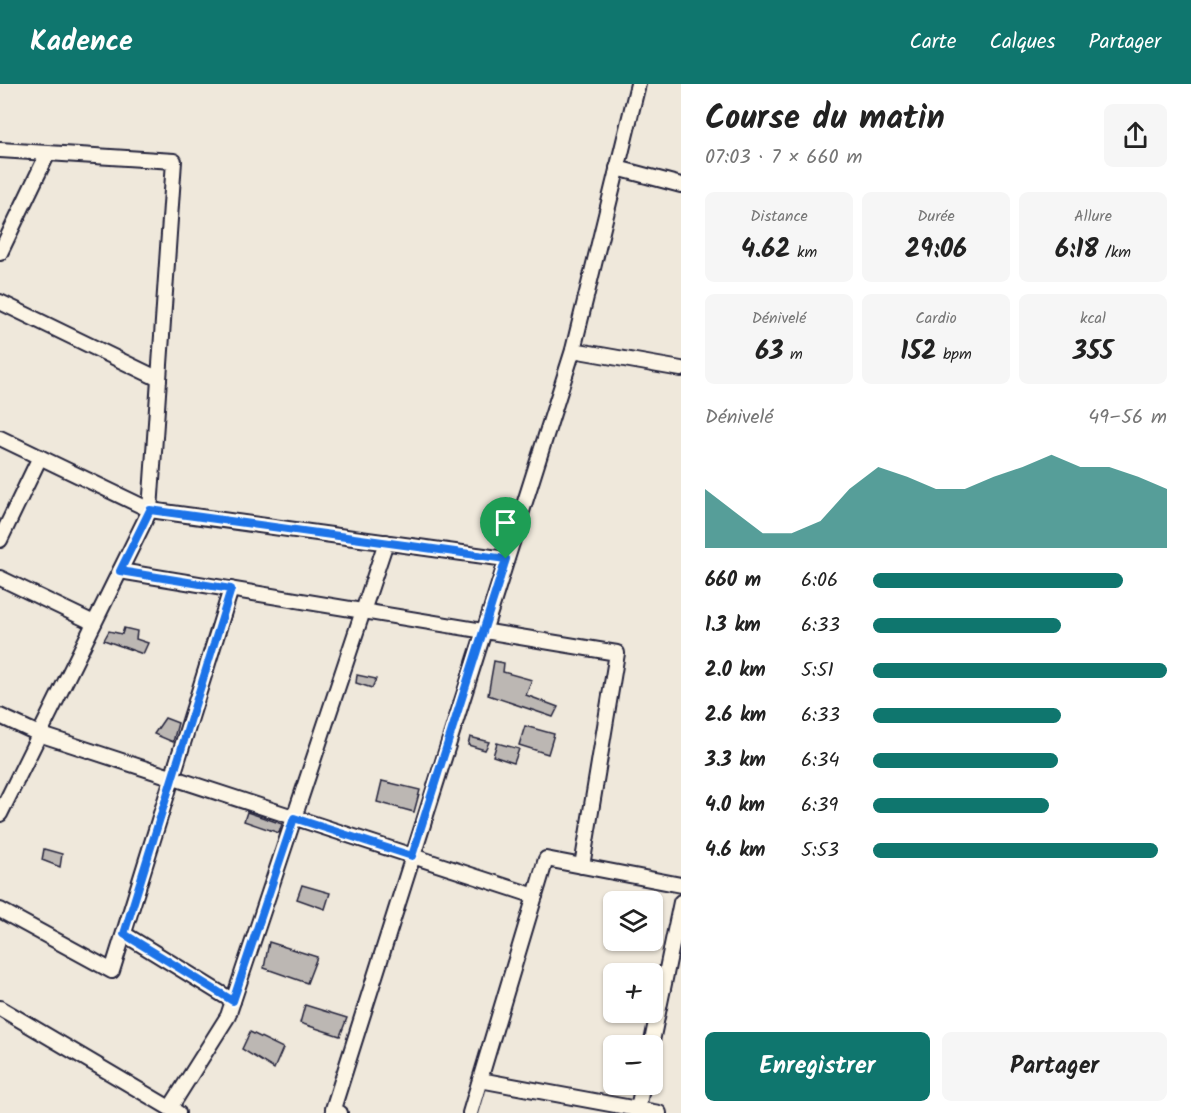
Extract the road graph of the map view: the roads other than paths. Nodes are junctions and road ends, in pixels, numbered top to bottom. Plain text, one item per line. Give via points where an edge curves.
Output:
1 (638, 84) edge
2 (0, 150) edge
3 (48, 153) junction
4 (617, 168) junction
5 (680, 182) edge
6 (0, 253) edge
7 (0, 302) edge
8 (573, 350) junction
9 (681, 369) edge
10 (159, 379) junction
11 (0, 438) edge
12 (40, 457) junction
13 (150, 510) junction
14 (0, 540) edge
15 (386, 542) junction
16 (506, 559) junction
17 (120, 571) junction
18 (0, 578) edge
19 (231, 589) junction
20 (363, 611) junction
21 (94, 623) junction
22 (483, 631) junction
23 (0, 716) edge
24 (39, 735) junction
25 (172, 778) junction
26 (0, 814) edge
27 (294, 818) junction
28 (412, 856) junction
29 (582, 866) junction
30 (681, 885) edge
31 (535, 896) junction
32 (681, 902) edge
33 (0, 910) edge
34 (124, 934) junction
35 (233, 1001) junction
36 (0, 1008) edge
37 (653, 1035) edge
38 (480, 1080) junction
39 (641, 1095) edge
40 (153, 1106) edge
41 (174, 1111) edge
42 (638, 1111) edge
43 (340, 1113) edge
44 (470, 1113) edge
45 (659, 1113) edge

1 - 4 street
2 - 3 street
3 - 6 street
3 - 10 street via 174,161
4 - 5 street
4 - 8 street
7 - 10 street
8 - 9 street
8 - 16 street
10 - 13 street
11 - 12 street
12 - 13 street
12 - 14 street
13 - 15 street
13 - 17 street
15 - 16 street
15 - 20 street
16 - 22 street
17 - 19 street
17 - 21 street
18 - 21 street
19 - 20 street
19 - 25 street
20 - 22 street
20 - 27 street
21 - 24 street
22 - 28 street
22 - 29 street via 617,653
23 - 24 street
24 - 25 street
24 - 26 street
25 - 27 street
25 - 34 street
27 - 28 street
27 - 35 street
28 - 31 street
28 - 43 street via 333,1109
29 - 30 street
29 - 31 street via 546,859
31 - 38 street
32 - 37 street
33 - 34 street via 112,971
34 - 35 street
35 - 41 street
36 - 40 street
38 - 42 street
38 - 44 street
39 - 42 street
40 - 41 street
42 - 45 street

